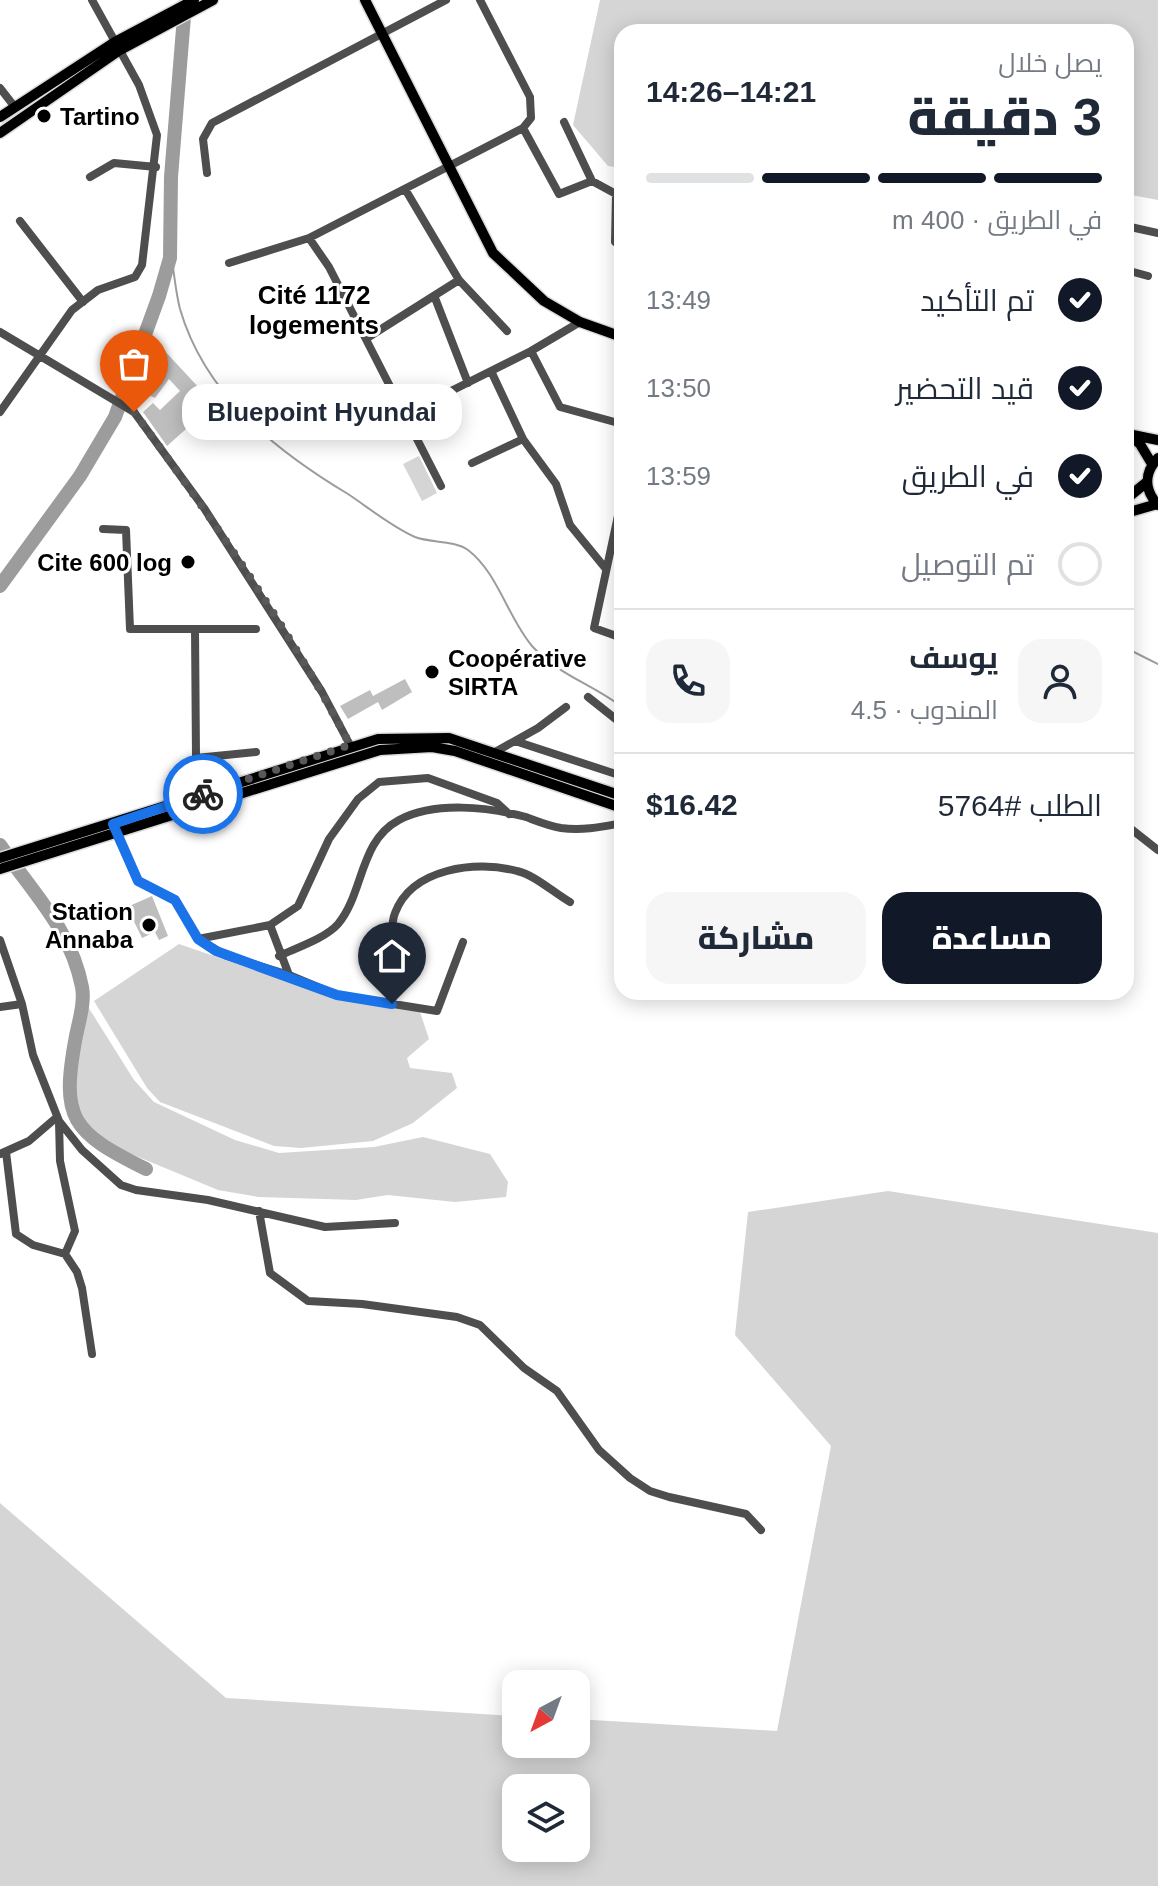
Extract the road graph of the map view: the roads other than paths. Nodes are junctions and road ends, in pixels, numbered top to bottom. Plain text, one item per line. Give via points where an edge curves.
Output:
1 (92, 0) edge
2 (194, 0) edge
3 (213, 0) edge
4 (365, 0) edge
5 (446, 0) edge
6 (480, 0) edge
7 (159, 23) junction
8 (382, 33) junction
9 (118, 46) junction
10 (0, 88) edge
11 (14, 106) junction
12 (0, 117) edge
13 (564, 122) dead end
14 (523, 128) junction
15 (0, 133) edge
16 (156, 167) junction
17 (449, 167) junction
18 (207, 173) dead end
19 (90, 177) dead end
20 (592, 181) junction
21 (405, 189) junction
22 (614, 193) edge
23 (20, 221) dead end
24 (1134, 228) edge
25 (1158, 233) edge
26 (309, 238) junction
27 (229, 263) dead end
28 (1134, 272) edge
29 (1148, 276) dead end
30 (459, 280) junction
31 (435, 298) junction
32 (83, 302) junction
33 (580, 322) junction
34 (507, 331) dead end
35 (0, 332) edge
36 (614, 334) edge
37 (367, 338) junction
38 (531, 351) junction
39 (39, 354) junction
40 (491, 371) junction
41 (468, 383) junction
42 (0, 412) edge
43 (405, 414) junction
44 (614, 422) edge
45 (1134, 435) edge
46 (523, 439) junction
47 (1134, 439) edge
48 (1158, 440) edge
49 (1155, 461) edge
50 (472, 463) dead end
51 (1147, 482) junction
52 (441, 486) dead end
53 (1134, 493) edge
54 (1158, 504) edge
55 (1134, 511) edge
56 (103, 529) dead end
57 (614, 533) edge
58 (606, 569) junction
59 (195, 629) junction
60 (256, 629) dead end
61 (614, 635) edge
62 (588, 697) dead end
63 (566, 707) dead end
64 (614, 718) edge
65 (515, 741) junction
66 (350, 745) junction
67 (256, 752) dead end
68 (495, 752) junction
69 (614, 773) edge
70 (614, 793) edge
71 (614, 805) edge
72 (509, 814) junction
73 (614, 824) edge
74 (114, 829) junction
75 (1134, 831) edge
76 (1158, 850) edge
77 (5, 857) edge
78 (9, 868) edge
79 (570, 902) dead end
80 (270, 925) junction
81 (198, 939) junction
82 (0, 940) edge
83 (463, 942) dead end
84 (279, 956) junction
85 (289, 975) junction
86 (22, 1004) junction
87 (392, 1004) junction
88 (0, 1007) edge
89 (58, 1119) junction
90 (3, 1153) edge
91 (0, 1175) edge
92 (9, 1181) junction
93 (259, 1211) junction
94 (395, 1223) dead end
95 (65, 1254) junction
96 (92, 1354) dead end
97 (761, 1530) dead end

1 - 9 street
2 - 7 main road
3 - 7 main road
4 - 8 main road
5 - 8 street
6 - 14 street via 530,97 531,118
7 - 9 main road
8 - 17 main road
8 - 18 street via 212,123 203,139
9 - 11 main road
9 - 15 main road
9 - 16 street via 151,112
10 - 11 street
11 - 12 main road
13 - 20 street
14 - 17 street
14 - 20 street via 559,194
16 - 19 street via 114,163
16 - 32 street via 142,265 135,277 98,290
17 - 21 street
17 - 33 main road via 493,253 526,287
20 - 22 street
21 - 26 street
21 - 30 street
23 - 32 street
24 - 25 street
26 - 27 street
26 - 37 street
28 - 29 street
30 - 31 street
30 - 34 street
31 - 37 street
31 - 41 street
32 - 39 street
33 - 36 main road
33 - 38 street
35 - 39 street
37 - 43 street
38 - 40 street
38 - 44 street via 560,407
39 - 42 street
39 - 66 street via 134,412 204,508
40 - 41 street
40 - 46 street
41 - 43 street
43 - 52 street
45 - 48 main road
46 - 50 street
46 - 58 street via 556,484 570,525
47 - 49 main road
49 - 51 main road
51 - 53 main road
51 - 54 main road
54 - 55 main road
56 - 59 street via 126,530 130,629
57 - 58 street
58 - 61 street via 594,628
59 - 60 street
59 - 67 street via 196,758
62 - 64 street
63 - 65 street
65 - 68 street
65 - 69 street
66 - 68 main road via 431,736
66 - 74 main road
68 - 70 main road
71 - 74 main road via 479,757 432,747 406,748 352,757
72 - 73 street via 559,828
72 - 80 street via 497,803 428,778 379,782 358,799 329,839 298,906
72 - 84 street via 469,808 396,821 367,854 338,926
74 - 77 main road
74 - 78 main road
74 - 81 street via 138,881 175,900
75 - 76 street
79 - 87 street via 519,871 470,867 438,873 407,891 393,915
80 - 81 street
80 - 84 street
81 - 85 street via 227,956
82 - 86 street
83 - 87 street via 437,1011
84 - 85 street
85 - 87 street via 337,995
86 - 88 street
86 - 89 street via 33,1055
89 - 90 street
89 - 93 street via 82,1150 121,1185
89 - 95 street via 60,1161 75,1231
90 - 92 street
91 - 92 street
92 - 95 street via 16,1234
93 - 94 street via 325,1227
93 - 97 street via 270,1273 308,1301 457,1317 480,1325 524,1368 557,1391 593,1443 630,1478 669,1497 746,1514
95 - 96 street via 82,1288

